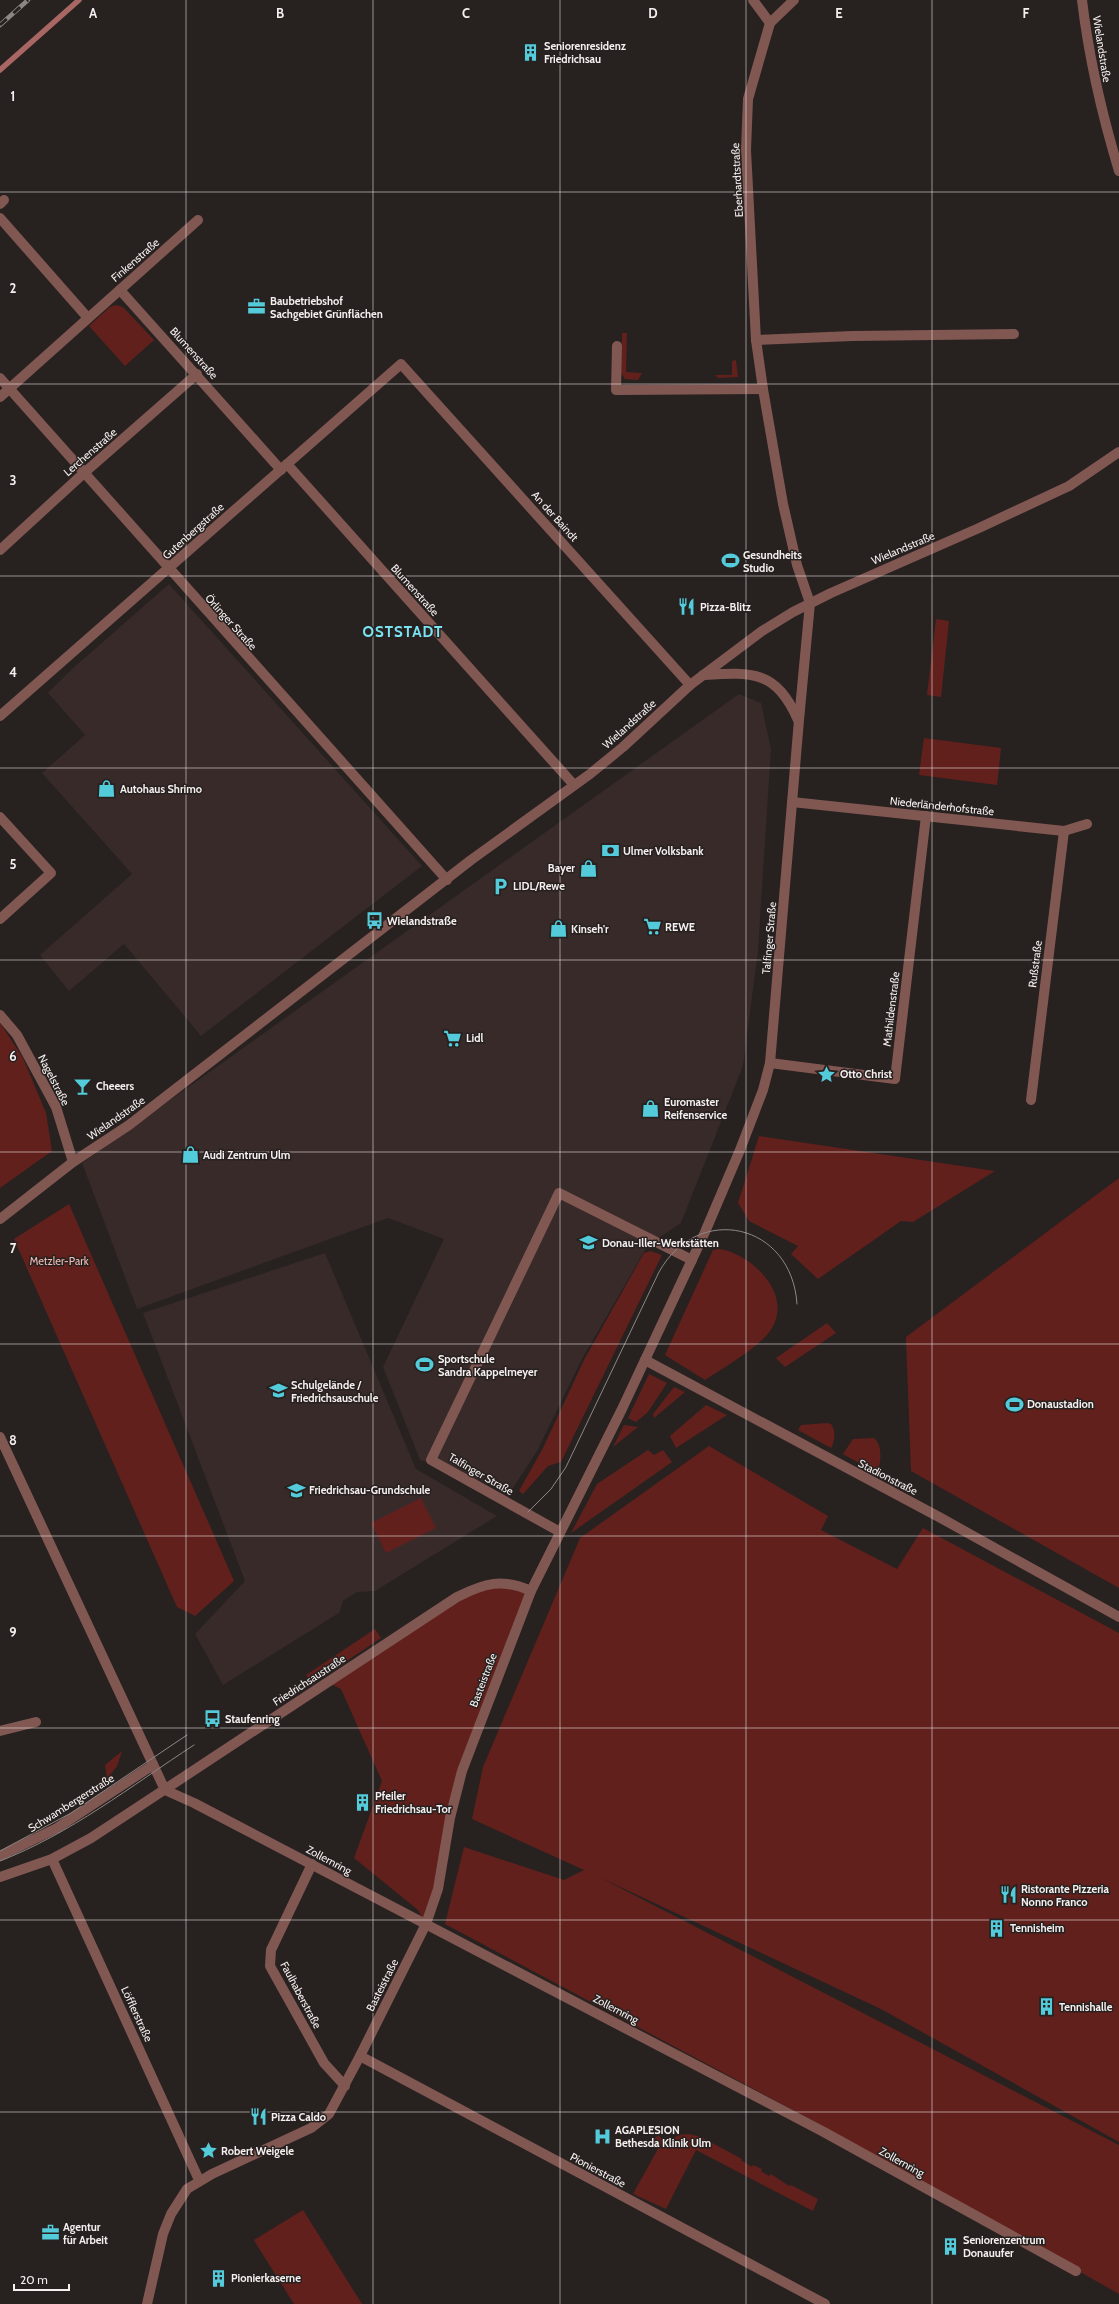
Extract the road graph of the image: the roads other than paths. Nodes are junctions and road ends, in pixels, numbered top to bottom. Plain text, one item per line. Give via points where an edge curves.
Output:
1 (753, 0) edge
2 (794, 0) edge
3 (1082, 0) edge
4 (770, 23) junction
5 (1119, 171) edge
6 (0, 218) edge
7 (198, 220) dead end
8 (120, 290) junction
9 (88, 318) junction
10 (1014, 334) dead end
11 (756, 340) junction
12 (617, 346) dead end
13 (401, 364) joint
14 (197, 374) junction
15 (0, 378) edge
16 (9, 388) junction
17 (763, 389) junction
18 (0, 397) edge
19 (1119, 452) edge
20 (284, 467) junction
21 (84, 473) junction
22 (0, 550) edge
23 (168, 569) junction
24 (810, 603) junction
25 (703, 675) junction
26 (690, 685) junction
27 (0, 716) edge
28 (799, 720) junction
29 (574, 786) junction
30 (792, 802) junction
31 (926, 816) junction
32 (0, 817) edge
33 (1087, 824) dead end
34 (1064, 831) junction
35 (447, 880) junction
36 (0, 918) edge
37 (0, 1015) edge
38 (770, 1063) junction
39 (1030, 1100) dead end
40 (73, 1162) junction
41 (0, 1219) edge
42 (692, 1260) junction
43 (645, 1360) junction
44 (0, 1438) edge
45 (560, 1532) junction
46 (531, 1591) junction
47 (1119, 1617) edge
48 (36, 1722) dead end
49 (0, 1730) edge
50 (153, 1765) junction
51 (165, 1790) junction
52 (0, 1856) edge
53 (52, 1859) junction
54 (312, 1864) junction
55 (0, 1877) edge
56 (426, 1924) junction
57 (360, 2056) junction
58 (345, 2086) junction
59 (199, 2180) junction
60 (1076, 2271) dead end
61 (147, 2304) edge
62 (825, 2304) edge

1 - 4 street
2 - 4 street
3 - 5 street, Wielandstraße via 1098,96
4 - 11 street, Eberhardtstraße via 748,99 746,142
6 - 9 street
7 - 8 street, Finkenstraße
8 - 9 street, Finkenstraße
8 - 14 street, Blumenstraße
9 - 16 street, Finkenstraße
10 - 11 street
11 - 17 street, Eberhardtstraße
12 - 17 street via 616,390
13 - 20 street, Gutenbergstraße
13 - 26 street, An der Baindt
14 - 20 street, Blumenstraße
14 - 21 street, Lerchenstraße
15 - 16 street, Örlinger Straße
16 - 18 street, Finkenstraße
16 - 21 street, Örlinger Straße
17 - 24 street, Eberhardtstraße via 783,504 797,565
19 - 24 street, Wielandstraße via 1064,488
20 - 23 street, Gutenbergstraße
20 - 29 street, Blumenstraße
21 - 22 street, Lerchenstraße
21 - 23 street, Örlinger Straße
23 - 27 street, Gutenbergstraße
23 - 35 street, Örlinger Straße
24 - 25 street, Wielandstraße via 762,631
24 - 28 street, Talfinger Straße
25 - 26 street, Wielandstraße
25 - 28 street via 735,673 759,676 781,690
26 - 29 street, Wielandstraße via 623,747
28 - 30 street, Talfinger Straße
29 - 35 street, Wielandstraße
30 - 31 street, Niederländerhofstraße
30 - 38 street, Talfinger Straße
31 - 34 street, Niederländerhofstraße
31 - 38 street, Mathildenstraße via 895,1079
32 - 36 street via 51,873
33 - 34 street, Niederländerhofstraße
34 - 39 street, Rußstraße
35 - 40 street, Wielandstraße via 130,1125
37 - 40 street, Nagelstraße via 17,1035 56,1108
38 - 42 street, Talfinger Straße via 763,1090 740,1150
40 - 41 street, Wielandstraße
42 - 43 street, Talfinger Straße
42 - 45 street, Talfinger Straße via 559,1193 431,1460
43 - 45 street, Talfinger Straße
43 - 47 street, Stadionstraße via 939,1517
44 - 50 street
45 - 46 street
46 - 51 street, Friedrichsaustraße via 515,1584 493,1583 457,1597
46 - 56 street, Basteistraße via 462,1771 450,1818 438,1889
48 - 49 street
50 - 51 street
50 - 52 street, Schwambergerstraße via 62,1825
51 - 53 street, Friedrichsaustraße via 92,1838
51 - 54 street, Zollernring
53 - 55 street
53 - 59 street, Löfflerstraße
54 - 56 street, Zollernring
54 - 58 street, Faulhaberstraße via 271,1950 270,1966 324,2063
56 - 57 street, Basteistraße
56 - 60 street, Zollernring via 822,2131
57 - 58 street, Basteistraße
57 - 62 street, Pionierstraße
58 - 59 street, Basteistraße via 329,2114 311,2128
59 - 61 street, Basteistraße via 187,2189 171,2214 156,2258

